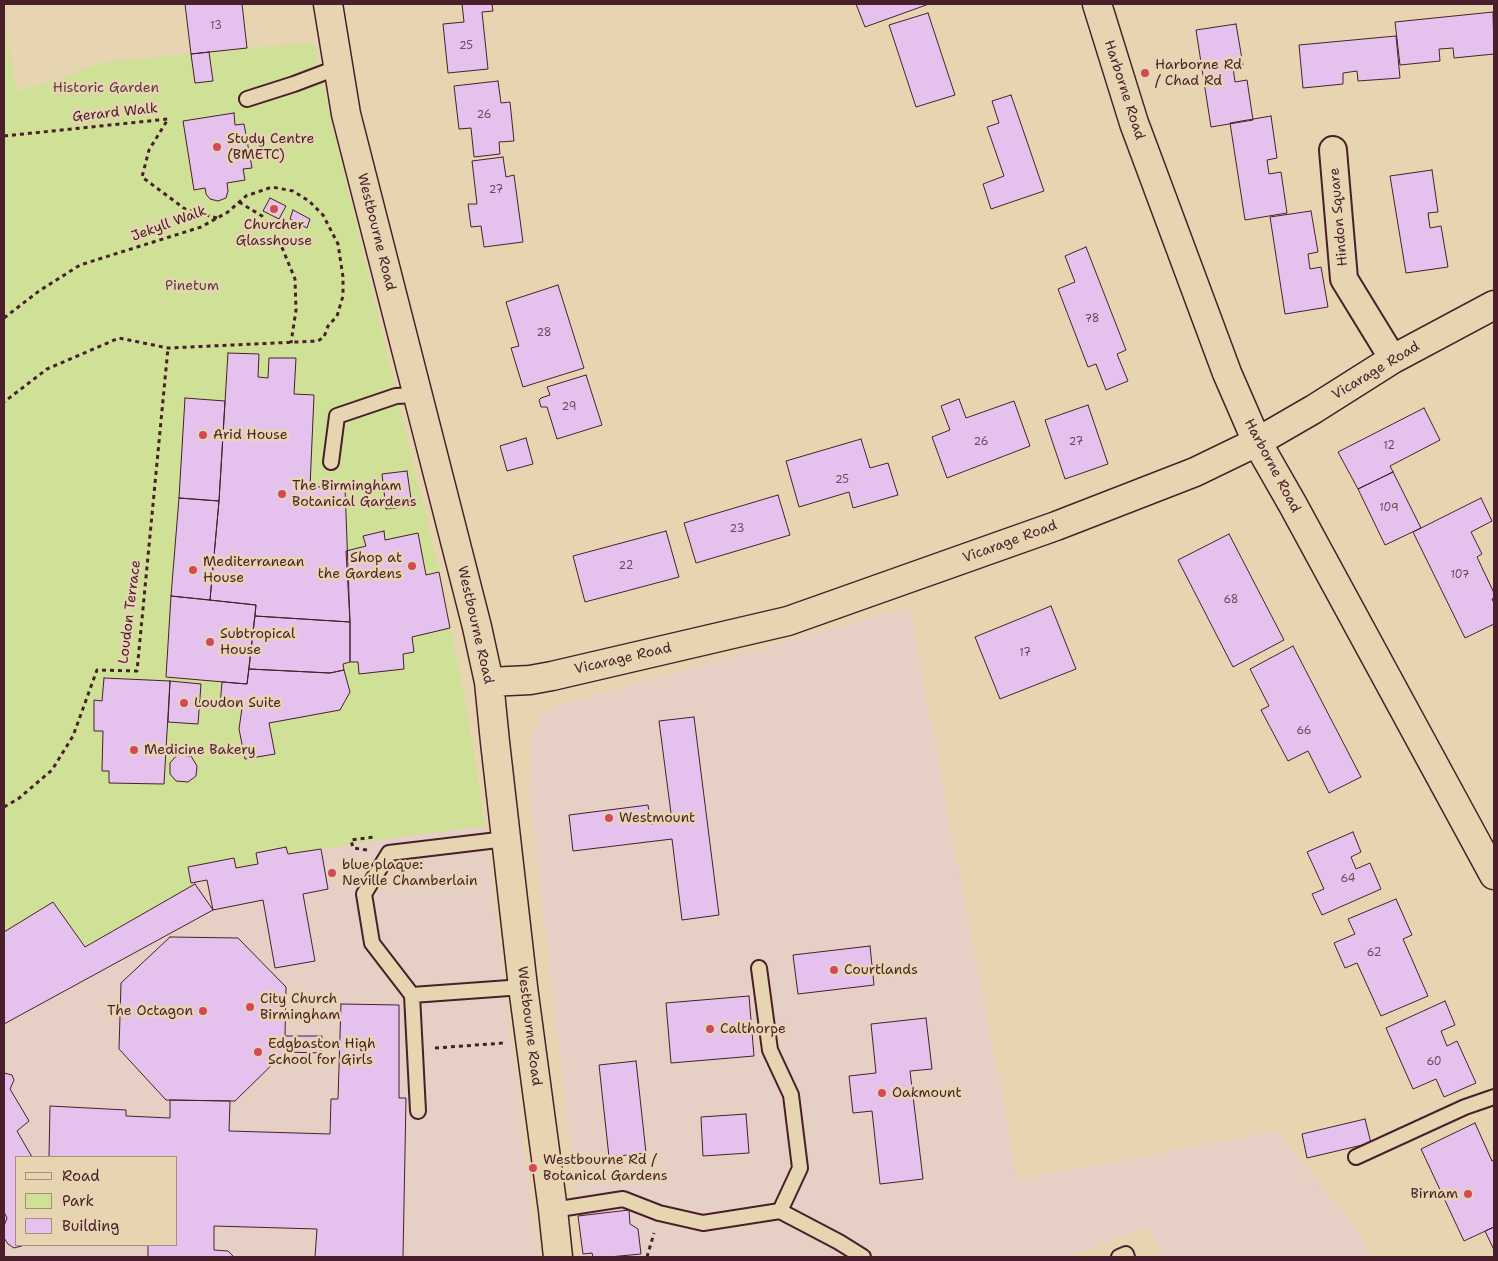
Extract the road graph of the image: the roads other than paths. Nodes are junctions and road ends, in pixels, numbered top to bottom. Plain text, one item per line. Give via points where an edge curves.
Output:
1 (328, 4) edge
2 (1097, 4) edge
3 (339, 67) junction
4 (247, 99) dead end
5 (1333, 150) dead end
6 (1494, 305) edge
7 (1393, 359) junction
8 (417, 395) junction
9 (1256, 442) junction
10 (331, 462) dead end
11 (489, 682) junction
12 (506, 839) junction
13 (1494, 875) edge
14 (759, 968) dead end
15 (523, 987) junction
16 (412, 995) junction
17 (1494, 1097) edge
18 (418, 1112) dead end
19 (1356, 1156) dead end
20 (553, 1210) junction
21 (780, 1211) junction
22 (558, 1257) edge
23 (863, 1257) edge
24 (1119, 1257) edge
25 (1128, 1257) edge

1 - 3 main road, Westbourne Road
2 - 9 main road, Harborne Road via 1134,123
3 - 4 lane
3 - 8 main road, Westbourne Road via 346,114
5 - 7 street, Hindon Square via 1344,280
6 - 7 main road, Vicarage Road
7 - 9 main road, Vicarage Road
8 - 10 lane via 396,396 338,416
8 - 11 main road, Westbourne Road
9 - 11 main road, Vicarage Road via 1195,472 1056,526 788,621 552,676
9 - 13 main road, Harborne Road
11 - 12 main road, Westbourne Road
12 - 15 main road, Westbourne Road
12 - 16 lane via 389,853 364,894 372,943
14 - 21 lane via 770,1050 792,1095 800,1168
15 - 16 lane
15 - 20 main road, Westbourne Road
16 - 18 lane
17 - 19 lane
20 - 21 lane via 622,1199 703,1224
20 - 22 main road, Westbourne Road
21 - 23 lane
24 - 25 lane via 1126,1254

